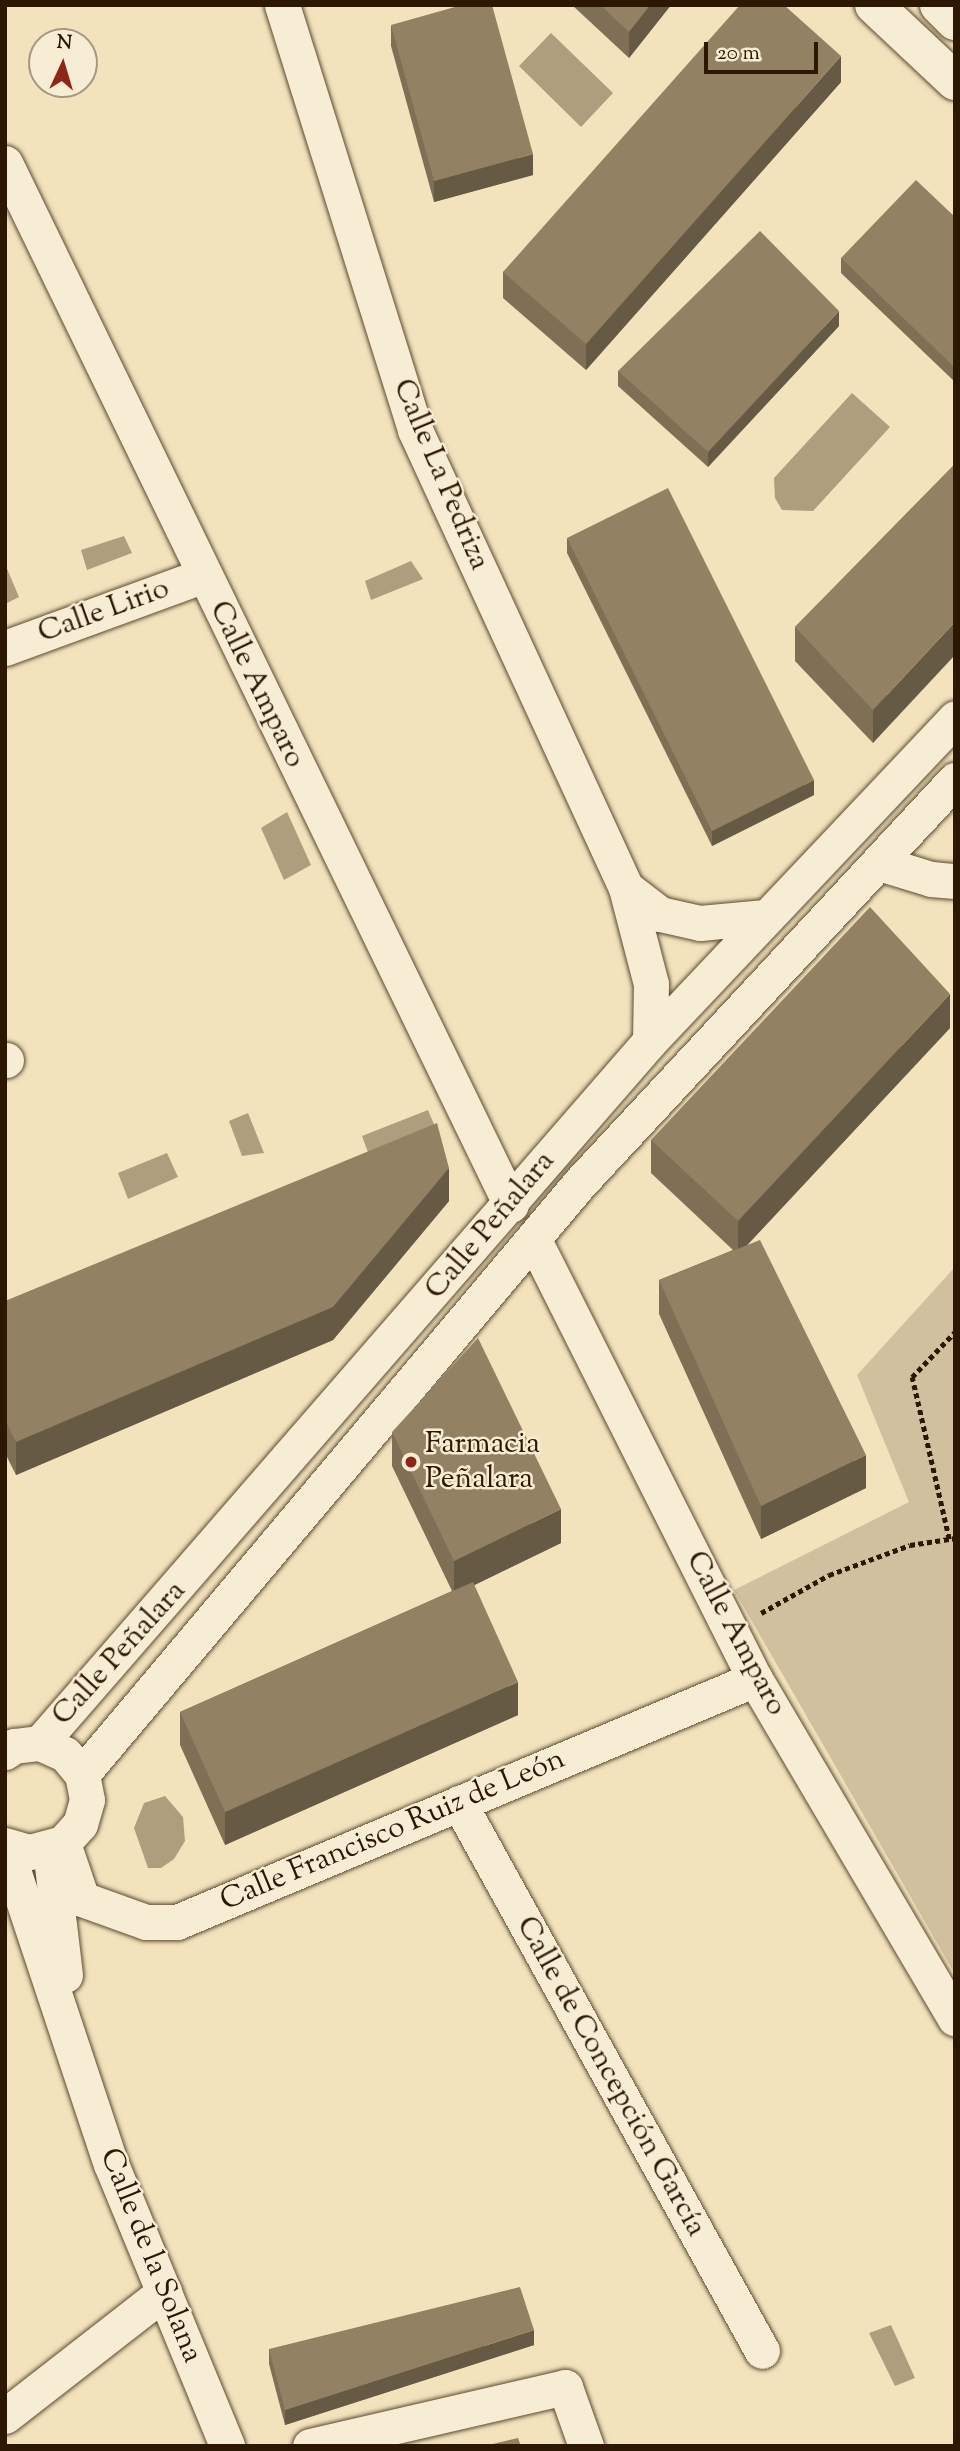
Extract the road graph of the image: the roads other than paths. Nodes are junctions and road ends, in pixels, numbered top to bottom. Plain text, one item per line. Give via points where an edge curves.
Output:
1 (282, 5) edge
2 (874, 5) edge
3 (939, 5) edge
4 (955, 21) edge
5 (955, 81) edge
6 (5, 163) edge
7 (14, 202) edge
8 (202, 576) junction
9 (5, 648) edge
10 (955, 719) edge
11 (955, 780) edge
12 (879, 863) junction
13 (955, 881) edge
14 (626, 888) junction
15 (763, 917) junction
16 (650, 1041) junction
17 (511, 1205) junction
18 (534, 1240) junction
19 (755, 1679) junction
20 (16, 1742) edge
21 (82, 1774) junction
22 (459, 1803) junction
23 (5, 1845) edge
24 (56, 1846) junction
25 (955, 2018) edge
26 (78, 2065) junction
27 (164, 2292) junction
28 (762, 2351) dead end
29 (5, 2416) edge
30 (227, 2446) edge
31 (310, 2446) edge
32 (586, 2446) edge

1 - 14 street, Calle La Pedriza via 415,430
2 - 5 street
3 - 4 street
6 - 7 street, Calle Amparo
7 - 8 street, Calle Amparo
8 - 9 street, Calle Lirio
8 - 17 street, Calle Amparo
10 - 15 street, Calle Peñalara
11 - 12 street, Calle Peñalara
12 - 13 street
12 - 18 street, Calle Peñalara via 579,1184
14 - 15 street, Calle La Pedriza via 660,914 700,923
14 - 16 street, Calle La Pedriza via 651,984
15 - 16 street, Calle Peñalara
16 - 17 street, Calle Peñalara
17 - 20 street, Calle Peñalara
18 - 19 street, Calle Amparo
18 - 21 street, Calle Peñalara
19 - 22 street, Calle Francisco Ruiz de León
19 - 25 street, Calle Amparo
20 - 21 street, Calle Peñalara via 65,1754
21 - 24 street, Calle Peñalara via 87,1800 80,1824
22 - 24 street, Calle Francisco Ruiz de León via 177,1922 146,1922 82,1899
22 - 28 street, Calle de Concepción García
23 - 24 street via 29,1852
23 - 26 street, Calle de la Solana
24 - 26 street, Calle de la Solana
26 - 27 street, Calle de la Solana via 111,2164
27 - 29 street
27 - 30 street, Calle de la Solana
31 - 32 street via 565,2387

